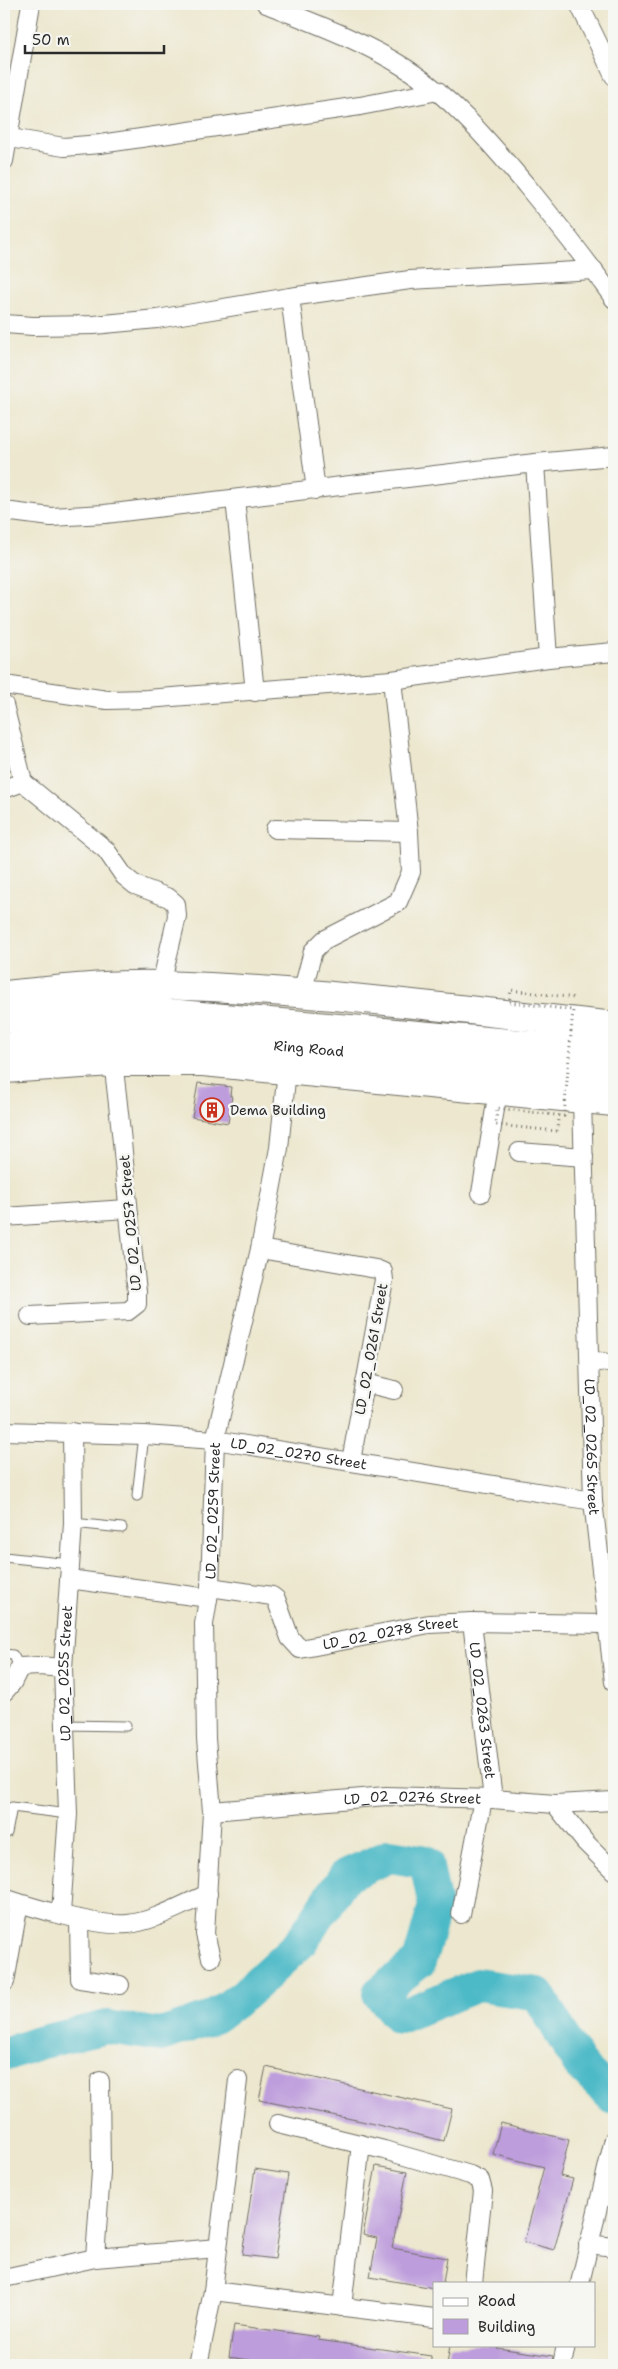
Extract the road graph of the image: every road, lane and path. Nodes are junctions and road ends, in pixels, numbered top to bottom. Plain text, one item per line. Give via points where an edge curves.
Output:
1 (31, 4) edge
2 (266, 4) edge
3 (579, 4) edge
4 (614, 76) edge
5 (438, 91) junction
6 (6, 137) edge
7 (4, 161) edge
8 (594, 270) junction
9 (290, 296) junction
10 (614, 299) edge
11 (4, 324) edge
12 (614, 456) edge
13 (535, 463) junction
14 (316, 490) junction
15 (235, 499) junction
16 (4, 512) edge
17 (614, 652) edge
18 (548, 658) junction
19 (392, 680) junction
20 (4, 686) edge
21 (255, 692) junction
22 (4, 705) edge
23 (23, 782) junction
24 (4, 789) edge
25 (275, 829) dead end
26 (409, 832) junction
27 (161, 985) junction
28 (302, 993) junction
29 (4, 995) edge
30 (575, 998) dead end
31 (4, 1019) edge
32 (614, 1026) edge
33 (4, 1047) edge
34 (614, 1052) edge
35 (113, 1062) junction
36 (4, 1069) edge
37 (287, 1070) junction
38 (614, 1076) edge
39 (498, 1091) junction
40 (582, 1099) junction
41 (614, 1102) edge
42 (557, 1131) dead end
43 (519, 1152) dead end
44 (584, 1157) junction
45 (480, 1193) dead end
46 (127, 1209) junction
47 (4, 1217) edge
48 (260, 1249) junction
49 (30, 1316) dead end
50 (590, 1360) junction
51 (614, 1364) edge
52 (365, 1383) junction
53 (394, 1390) dead end
54 (4, 1431) edge
55 (72, 1432) junction
56 (144, 1435) junction
57 (215, 1440) junction
58 (351, 1461) junction
59 (137, 1496) dead end
60 (593, 1501) junction
61 (73, 1523) junction
62 (122, 1528) dead end
63 (4, 1557) edge
64 (70, 1571) junction
65 (209, 1592) junction
66 (472, 1622) junction
67 (606, 1624) junction
68 (4, 1654) edge
69 (20, 1667) junction
70 (64, 1668) junction
71 (614, 1682) edge
72 (4, 1692) edge
73 (65, 1725) junction
74 (126, 1726) dead end
75 (488, 1798) junction
76 (614, 1801) edge
77 (555, 1804) junction
78 (212, 1811) junction
79 (68, 1814) junction
80 (8, 1833) dead end
81 (614, 1871) edge
82 (208, 1894) junction
83 (11, 1900) edge
84 (61, 1914) junction
85 (461, 1914) dead end
86 (79, 1919) junction
87 (211, 1958) dead end
88 (5, 1982) edge
89 (120, 1986) dead end
90 (238, 2080) dead end
91 (100, 2081) dead end
92 (278, 2124) dead end
93 (614, 2140) edge
94 (361, 2144) junction
95 (588, 2244) junction
96 (614, 2247) edge
97 (218, 2248) junction
98 (95, 2258) junction
99 (4, 2278) edge
100 (473, 2282) edge
101 (580, 2282) edge
102 (213, 2292) junction
103 (342, 2307) junction
104 (433, 2318) edge
105 (566, 2346) edge
106 (198, 2365) edge
107 (562, 2365) edge

1 - 6 street
2 - 5 street via 376,52
3 - 4 street
5 - 6 street via 360,106 100,144 64,147
5 - 8 street via 482,133
6 - 7 street
8 - 9 street via 410,280
8 - 10 street
9 - 11 street via 157,319 94,325
9 - 14 street
12 - 13 street
13 - 14 street
13 - 18 street
14 - 15 street
15 - 16 street via 105,514 51,517
15 - 21 street
17 - 18 street
18 - 19 street
19 - 21 street
19 - 26 street
20 - 21 street via 107,700
22 - 23 street
23 - 24 street
23 - 27 street via 106,850 124,876 135,885 169,898 176,904 177,916
25 - 26 street
26 - 28 street via 411,872 398,902 324,940 313,951
27 - 28 main road
27 - 29 main road
28 - 32 main road
30 - 42 path, bridge via 511,990 510,1002 573,1010 564,1116 497,1108 496,1125
31 - 34 main road, Ring Road via 83,1011 153,1011
33 - 38 main road, Ring Road via 97,1037 184,1037
35 - 36 main road
35 - 37 main road via 203,1062
35 - 46 street, LD_02_0257 Street
37 - 39 main road
37 - 48 street, LD_02_0259 Street via 278,1148
39 - 40 main road
39 - 45 street
40 - 41 main road
40 - 44 street, LD_02_0265 Street
43 - 44 street
44 - 50 street, LD_02_0265 Street
46 - 47 street
46 - 49 street, LD_02_0257 Street via 137,1292 134,1308 128,1312
48 - 52 street, LD_02_0261 Street via 383,1272
48 - 57 street, LD_02_0259 Street
50 - 51 street, LD_02_0265 Street
50 - 60 street, LD_02_0265 Street
52 - 53 street
52 - 58 street, LD_02_0261 Street
54 - 55 street, LD_02_0270 Street
55 - 56 street, LD_02_0270 Street
55 - 61 street, LD_02_0255 Street
56 - 57 street, LD_02_0270 Street
56 - 59 lane
57 - 58 street, LD_02_0270 Street
57 - 65 street, LD_02_0259 Street
58 - 60 street, LD_02_0270 Street
60 - 67 street, LD_02_0265 Street
61 - 62 lane
61 - 64 street, LD_02_0255 Street
63 - 64 lane
64 - 65 street, LD_02_0278 Street
64 - 70 street, LD_02_0255 Street
65 - 66 street, LD_02_0278 Street via 272,1596 290,1638 300,1648 428,1624
65 - 78 street, LD_02_0259 Street via 204,1624 206,1730
66 - 67 street, LD_02_0278 Street
66 - 75 street, LD_02_0263 Street
67 - 71 street, LD_02_0265 Street
68 - 69 lane via 13,1654
69 - 70 street
69 - 72 street
70 - 73 street, LD_02_0255 Street
73 - 74 lane
73 - 79 street, LD_02_0255 Street
75 - 77 street, LD_02_0276 Street
75 - 78 street, LD_02_0276 Street via 386,1796
75 - 85 street, LD_02_0263 Street
76 - 77 street, LD_02_0276 Street
77 - 81 street via 585,1842
78 - 82 street, LD_02_0259 Street
79 - 80 lane via 12,1807
79 - 84 street, LD_02_0255 Street
82 - 86 street via 146,1920 127,1924
82 - 87 street, LD_02_0259 Street via 205,1934
83 - 84 street
83 - 88 street
84 - 86 street
86 - 89 street via 80,1979
90 - 97 street
91 - 98 street via 101,2172
92 - 94 street
93 - 95 street
94 - 100 street via 480,2180 483,2191
94 - 103 street
95 - 96 street
95 - 101 street
97 - 98 street
97 - 102 street
98 - 99 street
102 - 103 street
102 - 106 street
103 - 104 street
105 - 107 street

